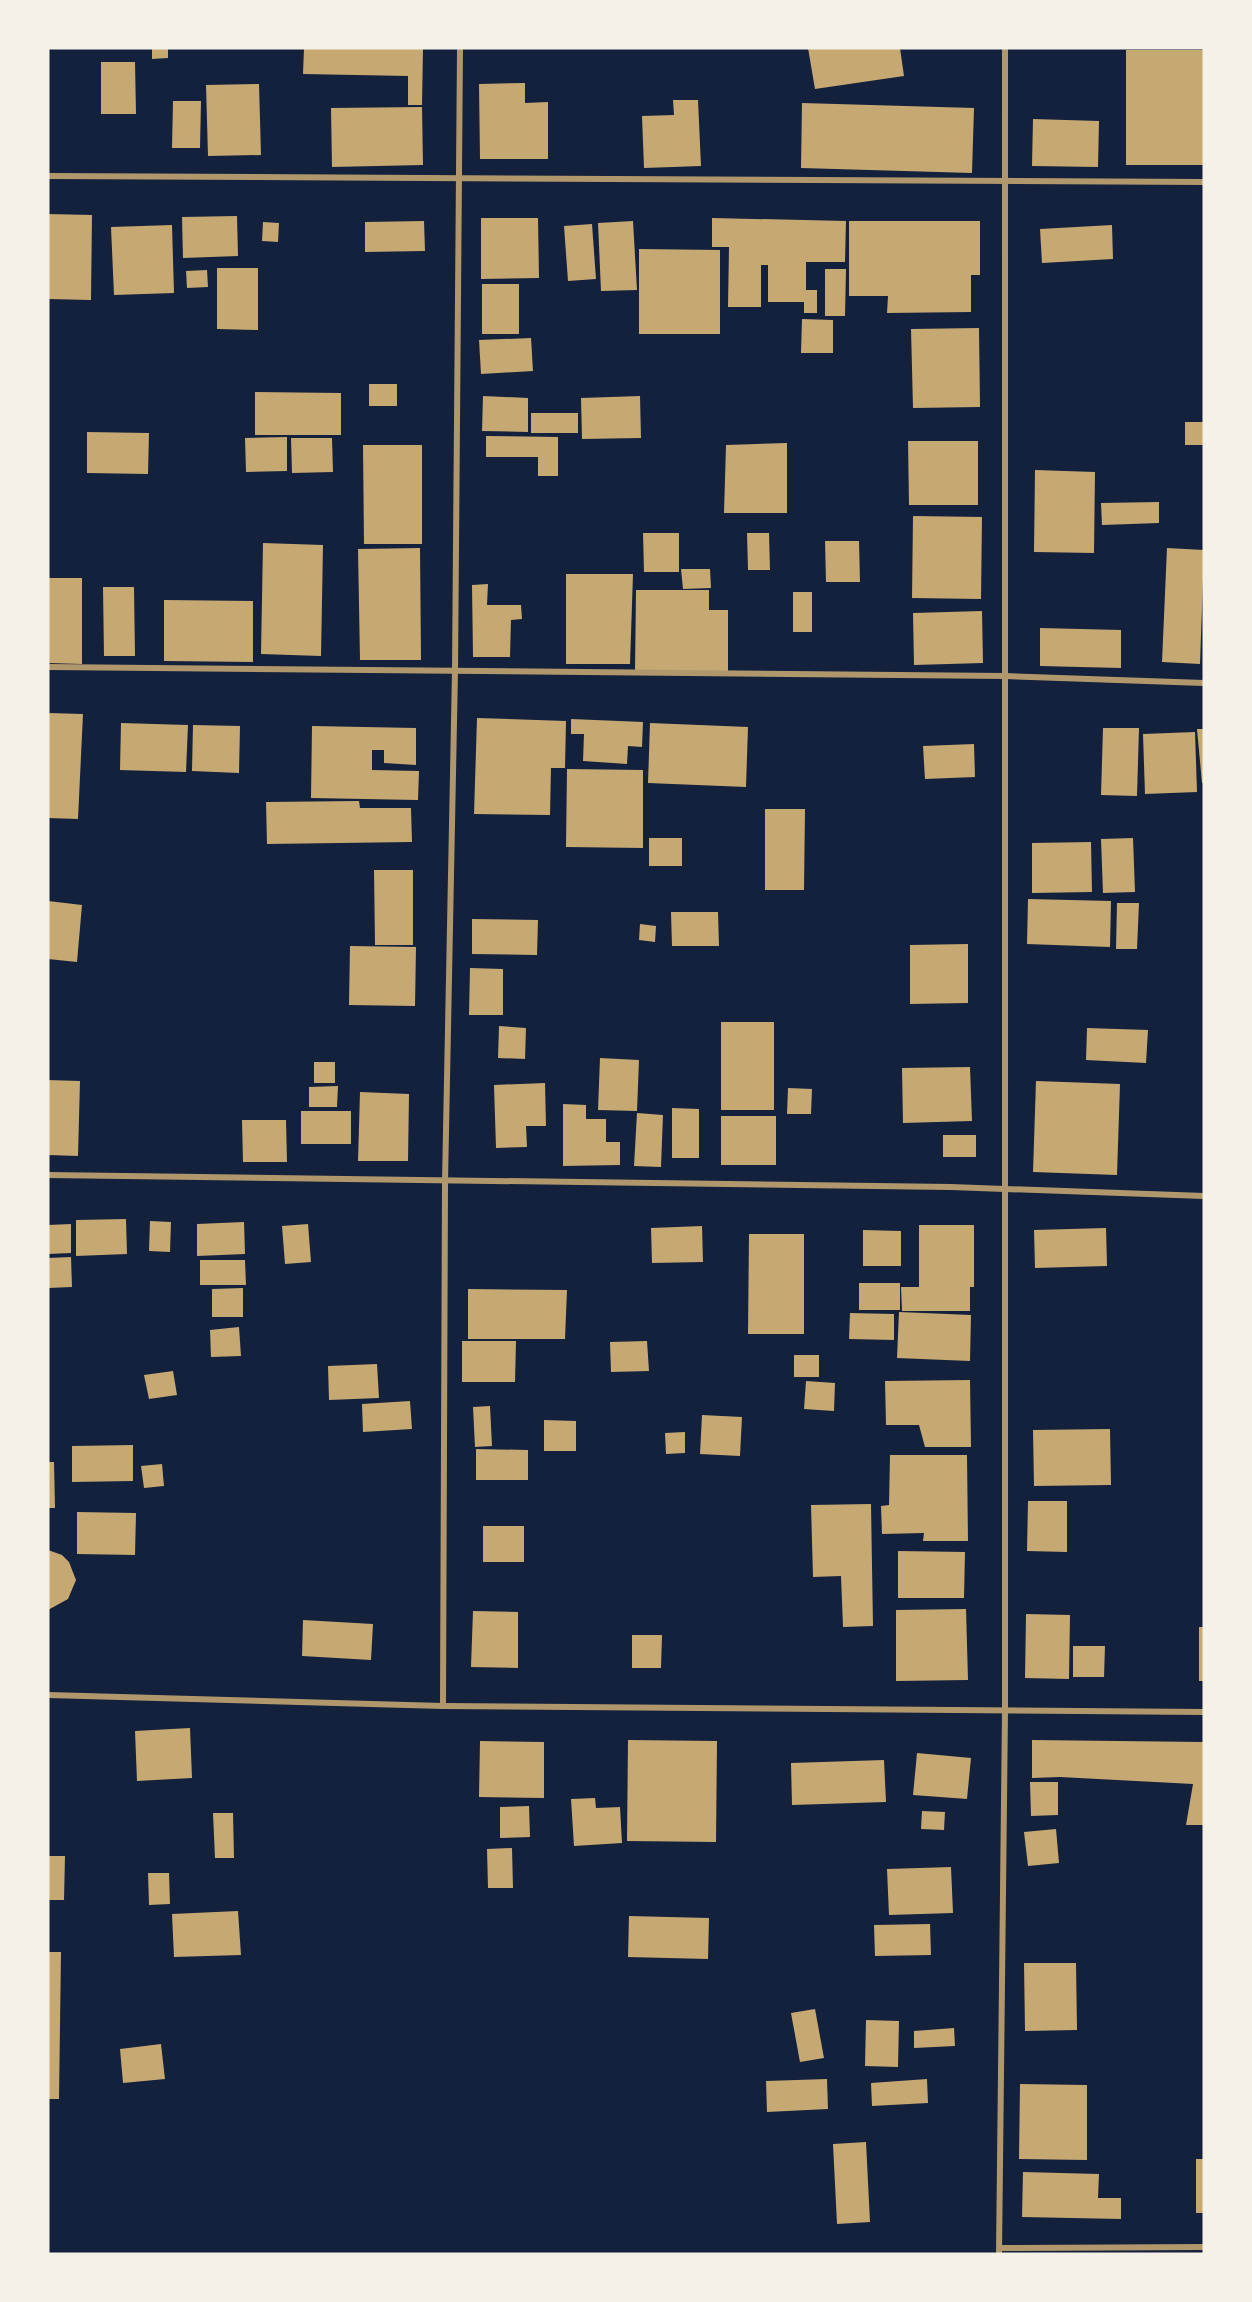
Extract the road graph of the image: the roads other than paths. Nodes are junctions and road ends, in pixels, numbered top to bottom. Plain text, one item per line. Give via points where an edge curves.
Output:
1 (460, 48) edge
2 (1005, 48) edge
3 (48, 176) edge
4 (459, 178) junction
5 (1204, 182) edge
6 (1005, 183) junction
7 (48, 667) edge
8 (455, 671) junction
9 (1005, 676) junction
10 (1204, 683) edge
11 (48, 1175) edge
12 (445, 1182) junction
13 (1005, 1189) junction
14 (1204, 1196) edge
15 (48, 1695) edge
16 (443, 1706) junction
17 (1005, 1711) junction
18 (1204, 1712) edge
19 (1204, 2247) edge
20 (1000, 2251) edge

1 - 4 street
2 - 6 street
3 - 4 street
4 - 6 street
4 - 8 street
5 - 6 street
6 - 9 street
7 - 8 street
8 - 9 street
8 - 12 street
9 - 10 street
9 - 13 street
11 - 12 street
12 - 13 street
12 - 16 street
13 - 14 street
13 - 17 street
15 - 16 street
16 - 17 street
17 - 18 street
17 - 20 street
19 - 20 street

